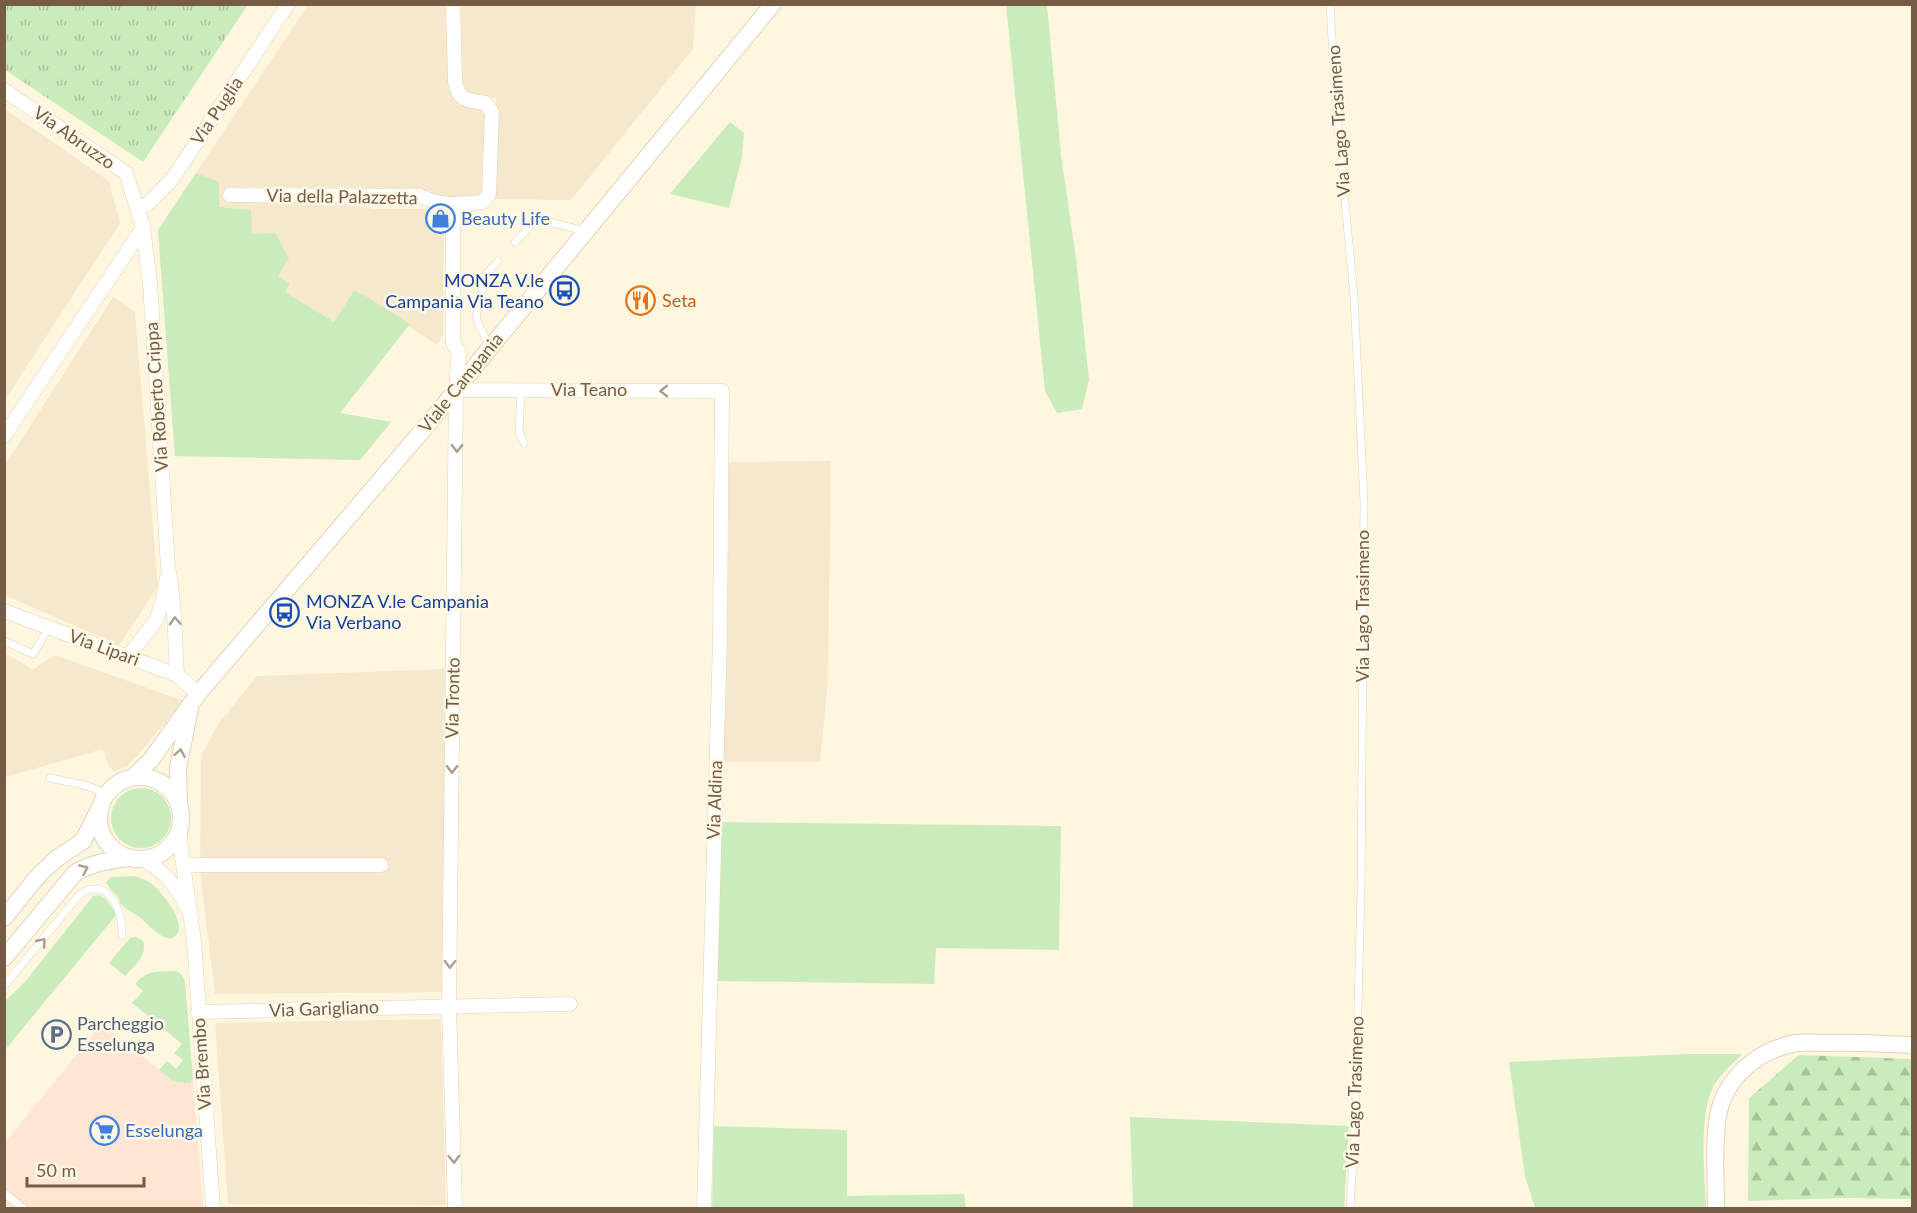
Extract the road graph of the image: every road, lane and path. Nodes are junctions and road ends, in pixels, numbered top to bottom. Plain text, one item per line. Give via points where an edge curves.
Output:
1 (288, 4) edge
2 (453, 4) edge
3 (773, 4) edge
4 (1330, 4) edge
5 (4, 90) edge
6 (230, 195) dead end
7 (453, 204) junction
8 (137, 210) junction
9 (143, 228) junction
10 (585, 231) junction
11 (515, 242) dead end
12 (498, 261) dead end
13 (490, 348) junction
14 (456, 390) junction
15 (521, 390) junction
16 (722, 391) joint
17 (4, 436) edge
18 (524, 443) dead end
19 (168, 567) junction
20 (4, 610) edge
21 (49, 627) junction
22 (4, 641) edge
23 (128, 657) junction
24 (177, 675) junction
25 (195, 698) junction
26 (133, 777) junction
27 (50, 778) dead end
28 (104, 799) junction
29 (179, 804) junction
30 (180, 830) junction
31 (136, 859) junction
32 (381, 865) dead end
33 (184, 866) junction
34 (4, 918) edge
35 (191, 919) junction
36 (122, 935) dead end
37 (4, 958) edge
38 (4, 986) edge
39 (570, 1004) dead end
40 (449, 1006) junction
41 (198, 1012) junction
42 (1912, 1045) edge
43 (4, 1193) edge
44 (23, 1209) edge
45 (213, 1209) edge
46 (455, 1209) edge
47 (704, 1209) edge
48 (1350, 1209) edge
49 (1716, 1209) edge

1 - 8 street, Via Puglia via 173,178
2 - 7 street, Via della Palazzetta via 457,93 461,98 485,103 492,112 489,194 483,202
3 - 10 street, Viale Campania
4 - 48 lane, Via Lago Trasimeno via 1353,296 1364,502 1361,891
5 - 8 street, Via Abruzzo via 126,173
6 - 7 street, Via della Palazzetta via 420,196 436,203
7 - 14 street, Via Tronto via 453,343 459,352
8 - 9 street, Via Abruzzo
9 - 17 street
9 - 19 street, Via Roberto Crippa
10 - 11 lane via 537,219
10 - 13 street, Viale Campania
12 - 13 lane via 486,274 476,318
13 - 14 street, Viale Campania
14 - 15 street, Via Teano
14 - 25 street, Viale Campania
14 -> 40 street, Via Tronto
16 -> 15 street, Via Teano
15 - 18 lane via 519,433
16 - 47 street, Via Aldina via 720,638
19 - 23 street, Via Roberto Crippa via 156,620
24 -> 19 street, Via Roberto Crippa
20 - 21 street, Via Lipari
21 - 22 lane via 33,654
21 - 23 street, Via Lipari
23 - 24 street, Via Lipari
24 - 25 street, Via Lipari
25 - 26 street, Viale Campania via 151,760
29 -> 25 street, Viale Campania via 178,768
26 - 28 street via 118,783
26 - 29 street via 160,782
27 - 28 lane via 88,786
28 - 31 street via 99,820 103,837 115,851
28 - 34 street via 83,841 38,876
29 - 30 street
30 - 31 street via 165,851 151,858
30 - 33 street, Via Brembo
31 - 35 street, Via Brembo via 155,867 169,879
37 -> 31 street via 75,873 103,862
32 - 33 street
33 - 35 street, Via Brembo
35 - 41 street, Via Brembo
38 -> 36 lane via 80,894 89,889 103,890 111,897 122,918
39 - 40 street
40 - 41 street, Via Garigliano
40 -> 46 street, Via Tronto
41 - 45 street, Via Brembo
42 - 49 street via 1798,1043 1749,1063 1729,1089 1718,1114
43 - 44 lane

